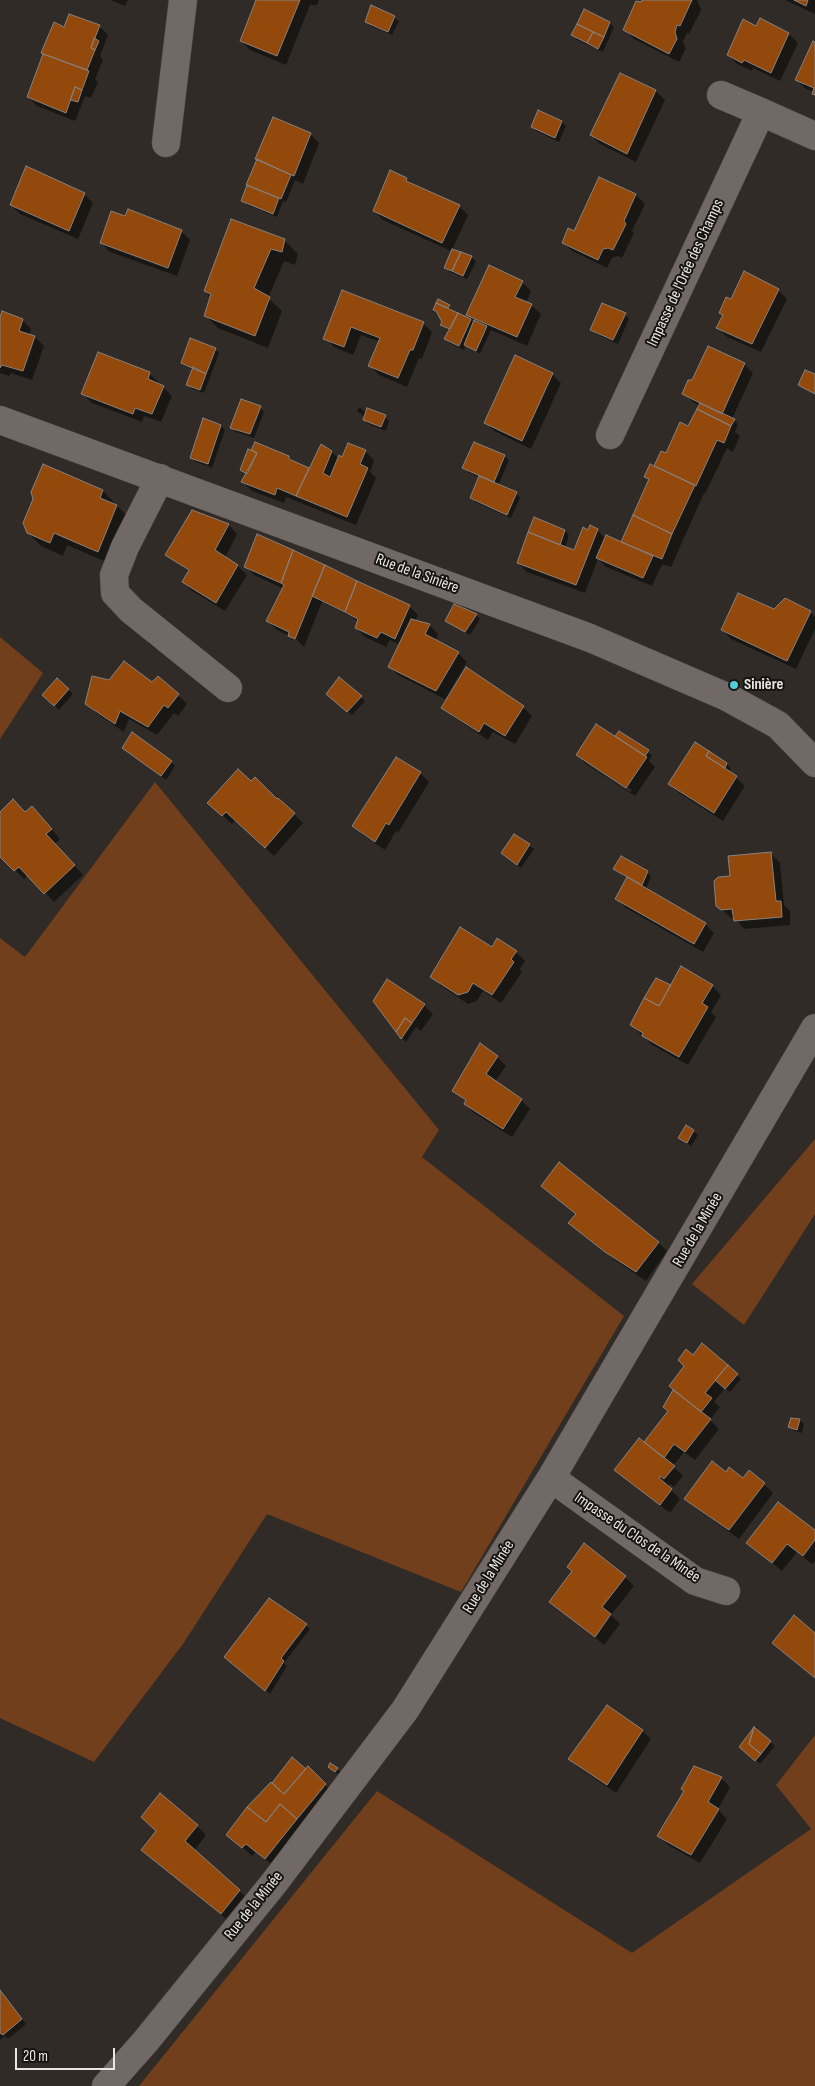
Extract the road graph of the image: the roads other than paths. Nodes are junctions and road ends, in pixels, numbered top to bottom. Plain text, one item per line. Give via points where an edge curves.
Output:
1 (183, 0) edge
2 (722, 95) dead end
3 (761, 112) junction
4 (815, 136) edge
5 (166, 143) dead end
6 (0, 420) edge
7 (610, 435) dead end
8 (160, 478) junction
9 (228, 688) dead end
10 (815, 763) edge
11 (815, 1028) edge
12 (551, 1478) junction
13 (726, 1591) dead end
14 (106, 2086) edge

1 - 5 street
2 - 3 street
3 - 4 street
3 - 7 street, Impasse de l'Orée des Champs
6 - 8 street, Rue de la Sinière
8 - 9 street via 114,575 115,593 131,610
8 - 10 street, Rue de la Sinière via 629,654 727,697 778,725
11 - 12 street, Rue de la Minée
12 - 13 street, Impasse du Clos de la Minée via 695,1581
12 - 14 street, Rue de la Minée via 405,1710 274,1883

